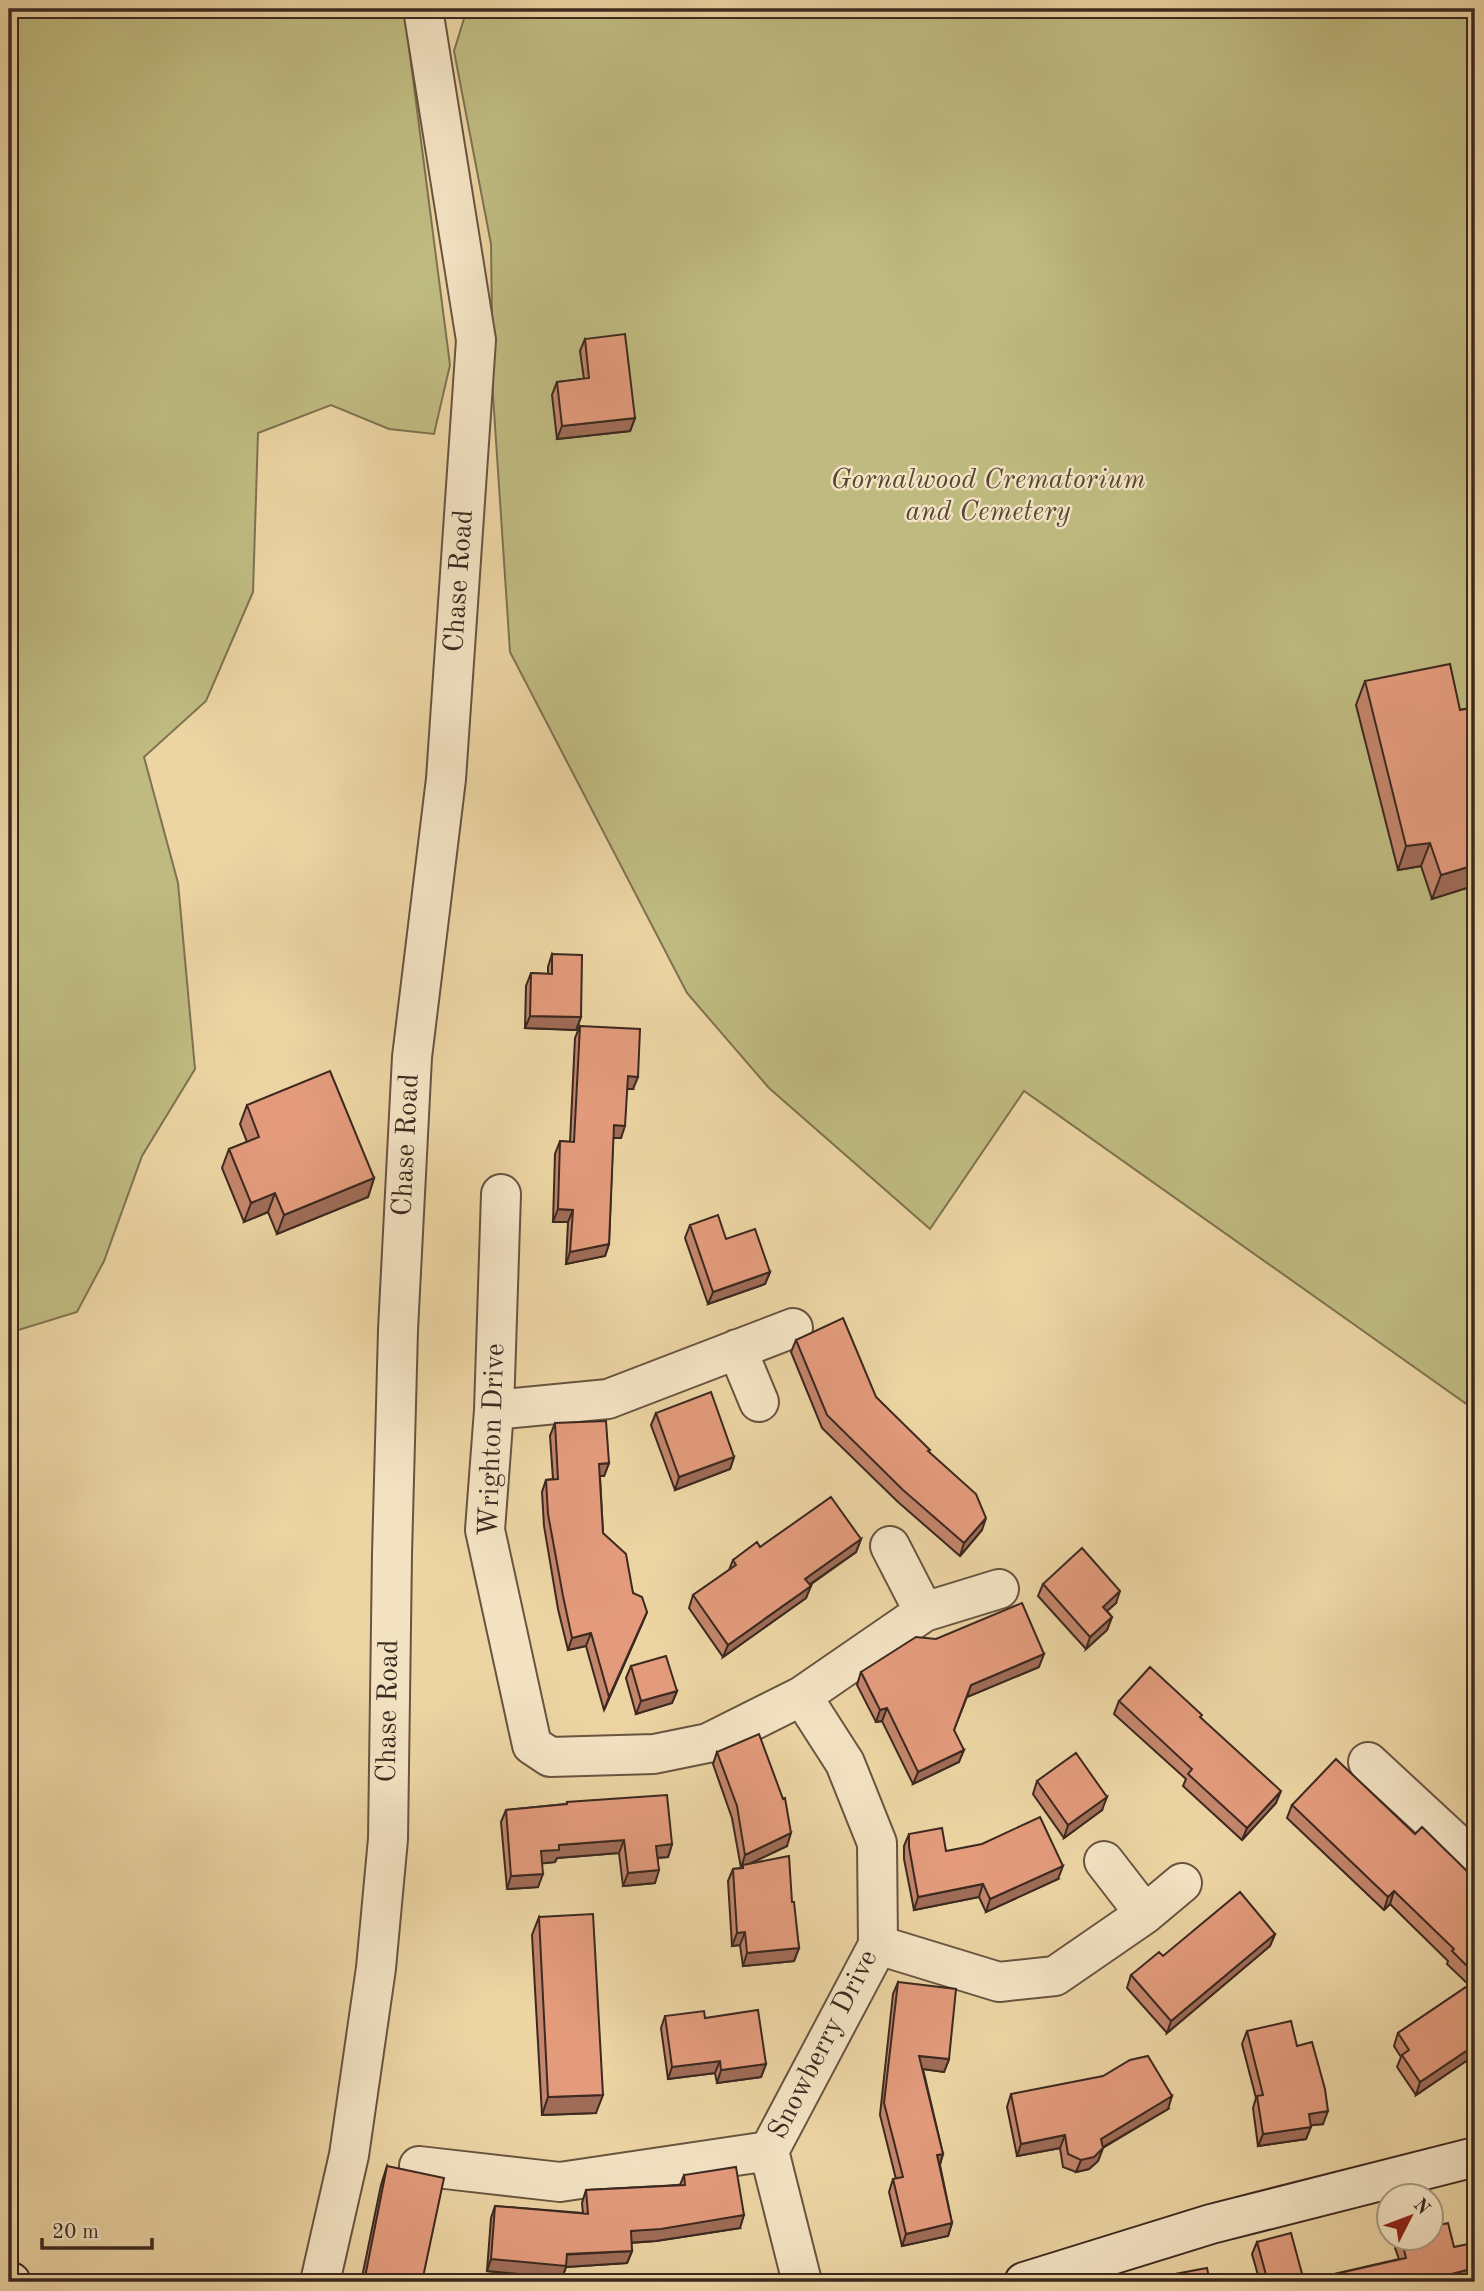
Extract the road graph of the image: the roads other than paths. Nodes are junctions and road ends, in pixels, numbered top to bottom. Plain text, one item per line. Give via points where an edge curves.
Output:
1 (423, 9) edge
2 (501, 1194) dead end
3 (793, 1328) dead end
4 (737, 1349) junction
5 (759, 1402) dead end
6 (494, 1410) junction
7 (890, 1546) dead end
8 (999, 1589) dead end
9 (924, 1612) junction
10 (803, 1696) junction
11 (1368, 1762) dead end
12 (1104, 1861) dead end
13 (1475, 1861) edge
14 (1182, 1883) dead end
15 (1145, 1913) junction
16 (878, 1945) junction
17 (769, 2151) junction
18 (1475, 2157) edge
19 (419, 2166) dead end
20 (320, 2282) edge
21 (802, 2282) edge
22 (1024, 2282) edge

1 - 20 street, Chase Road via 476,340 446,779 412,1057 397,1344 388,1839 376,1968 349,2155
2 - 6 street, Wrighton Drive
3 - 4 street
4 - 5 street
4 - 6 street via 608,1399
6 - 10 street, Wrighton Drive via 485,1531 532,1745 550,1757 654,1754 708,1743
7 - 9 street
8 - 9 street
9 - 10 street
10 - 16 street, Snowberry Drive via 845,1763 877,1843
11 - 13 street
12 - 15 street
14 - 15 street
15 - 16 street via 1055,1976 999,1982
16 - 17 street, Snowberry Drive
17 - 19 street via 560,2182
17 - 21 street, Snowberry Drive
18 - 22 street via 1211,2224

